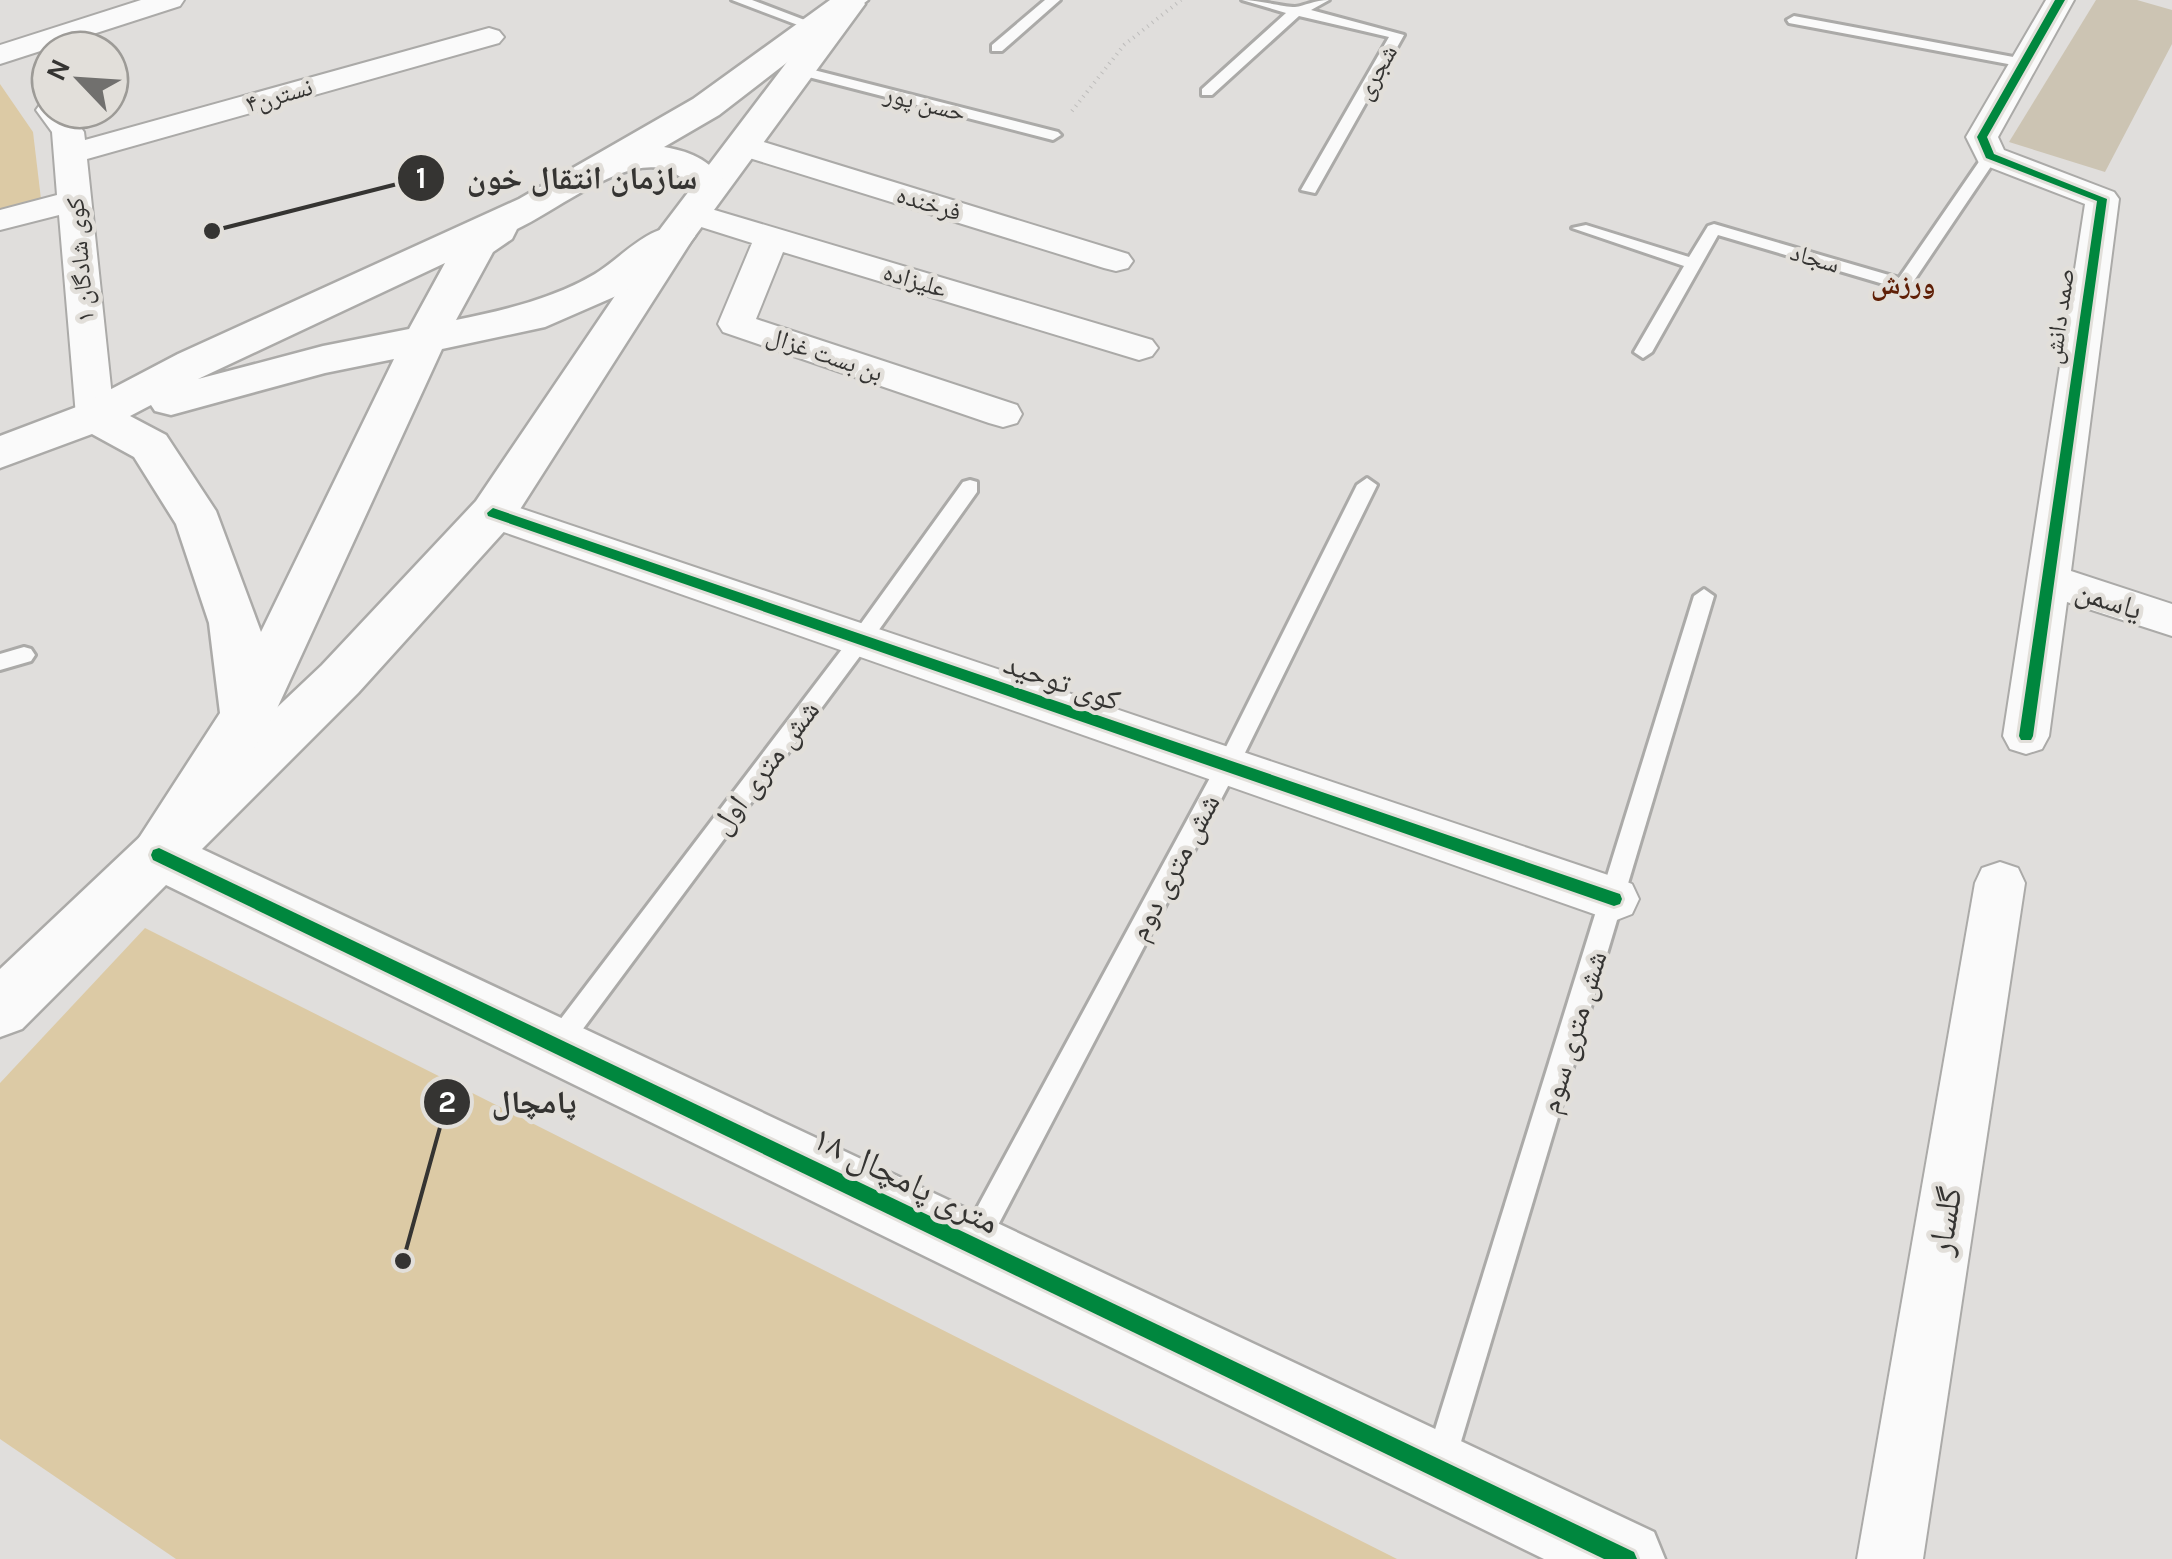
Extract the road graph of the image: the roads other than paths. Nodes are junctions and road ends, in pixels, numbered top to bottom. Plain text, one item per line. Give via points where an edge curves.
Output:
1 (170, 0) edge
2 (739, 0) edge
3 (1053, 0) edge
4 (1249, 0) edge
5 (1322, 0) edge
6 (2060, 0) edge
7 (849, 2) edge
8 (1294, 12) junction
9 (1794, 20) dead end
10 (816, 27) junction
11 (488, 37) dead end
12 (997, 48) dead end
13 (3, 52) edge
14 (2024, 63) junction
15 (798, 70) junction
16 (30, 84) edge
17 (1207, 92) dead end
18 (67, 130) edge
19 (1053, 135) road end
20 (742, 145) junction
21 (70, 154) junction
22 (1990, 156) junction
23 (613, 162) junction
24 (1309, 190) dead end
25 (75, 202) junction
26 (534, 207) junction
27 (692, 212) junction
28 (0, 220) edge
29 (1580, 228) dead end
30 (772, 238) junction
31 (1116, 261) dead end
32 (1694, 264) junction
33 (426, 338) junction
34 (1139, 348) dead end
35 (1644, 352) dead end
36 (1002, 414) dead end
37 (95, 416) junction
38 (0, 454) edge
39 (1367, 485) dead end
40 (970, 488) dead end
41 (493, 512) junction
42 (2046, 579) junction
43 (1704, 596) dead end
44 (2172, 620) edge
45 (859, 642) junction
46 (24, 655) dead end
47 (0, 662) edge
48 (247, 715) junction
49 (2026, 736) dead end
50 (1227, 767) junction
51 (159, 854) junction
52 (2000, 883) dead end
53 (1614, 899) junction
54 (0, 1009) edge
55 (556, 1045) junction
56 (972, 1244) junction
57 (1438, 1468) junction
58 (1627, 1559) edge
59 (1890, 1559) edge

1 - 13 street
2 - 10 lane
3 - 12 lane
4 - 8 lane, شجری
5 - 8 lane
6 - 14 street
7 - 10 main road
7 - 15 main road
8 - 17 lane
8 - 24 lane, شجری via 1397,35
9 - 14 lane
10 - 23 main road via 706,107
11 - 21 street, نسترن۴
13 - 16 street, کوی شادگان ۱
14 - 22 street via 1982,138
15 - 19 lane, حسن پور
15 - 20 main road
18 - 21 street, کوی شادگان ۱
20 - 27 main road
20 - 31 street, فرخنده
21 - 25 street, کوی شادگان ۱
22 - 32 lane, سجاد via 1903,284 1714,229
22 - 42 street, صمد دانش via 2102,200
23 - 26 main road
23 - 27 main road via 651,155 698,170
25 - 28 street
25 - 37 street, کوی شادگان ۱
26 - 33 main road via 478,244
26 - 37 main road
27 - 30 street, علیزاده
27 - 33 main road via 608,284 530,318
27 - 41 main road
29 - 32 lane
30 - 34 street, علیزاده
30 - 36 street, بن بست غزال via 736,324
32 - 35 lane, سجاد
33 - 37 main road
33 - 48 main road
37 - 38 main road
37 - 48 main road via 150,446 198,523 234,623
39 - 50 lane, شش متری دوم
40 - 45 lane, شش متری اول
41 - 45 street, کوی توحید
41 - 51 main road via 340,679
42 - 44 street, یاسمن
42 - 49 street, صمد دانش
43 - 53 lane, شش متری سوم
45 - 50 street, کوی توحید
45 - 55 lane, شش متری اول
46 - 47 lane
48 - 51 main road
50 - 53 street, کوی توحید
50 - 56 lane, شش متری دوم
51 - 54 main road
51 - 55 main road, ۱۸ متری پامچال
52 - 59 street, گلسار
53 - 57 lane, شش متری سوم
55 - 56 main road, ۱۸ متری پامچال
56 - 57 main road, ۱۸ متری پامچال
57 - 58 main road, ۱۸ متری پامچال

